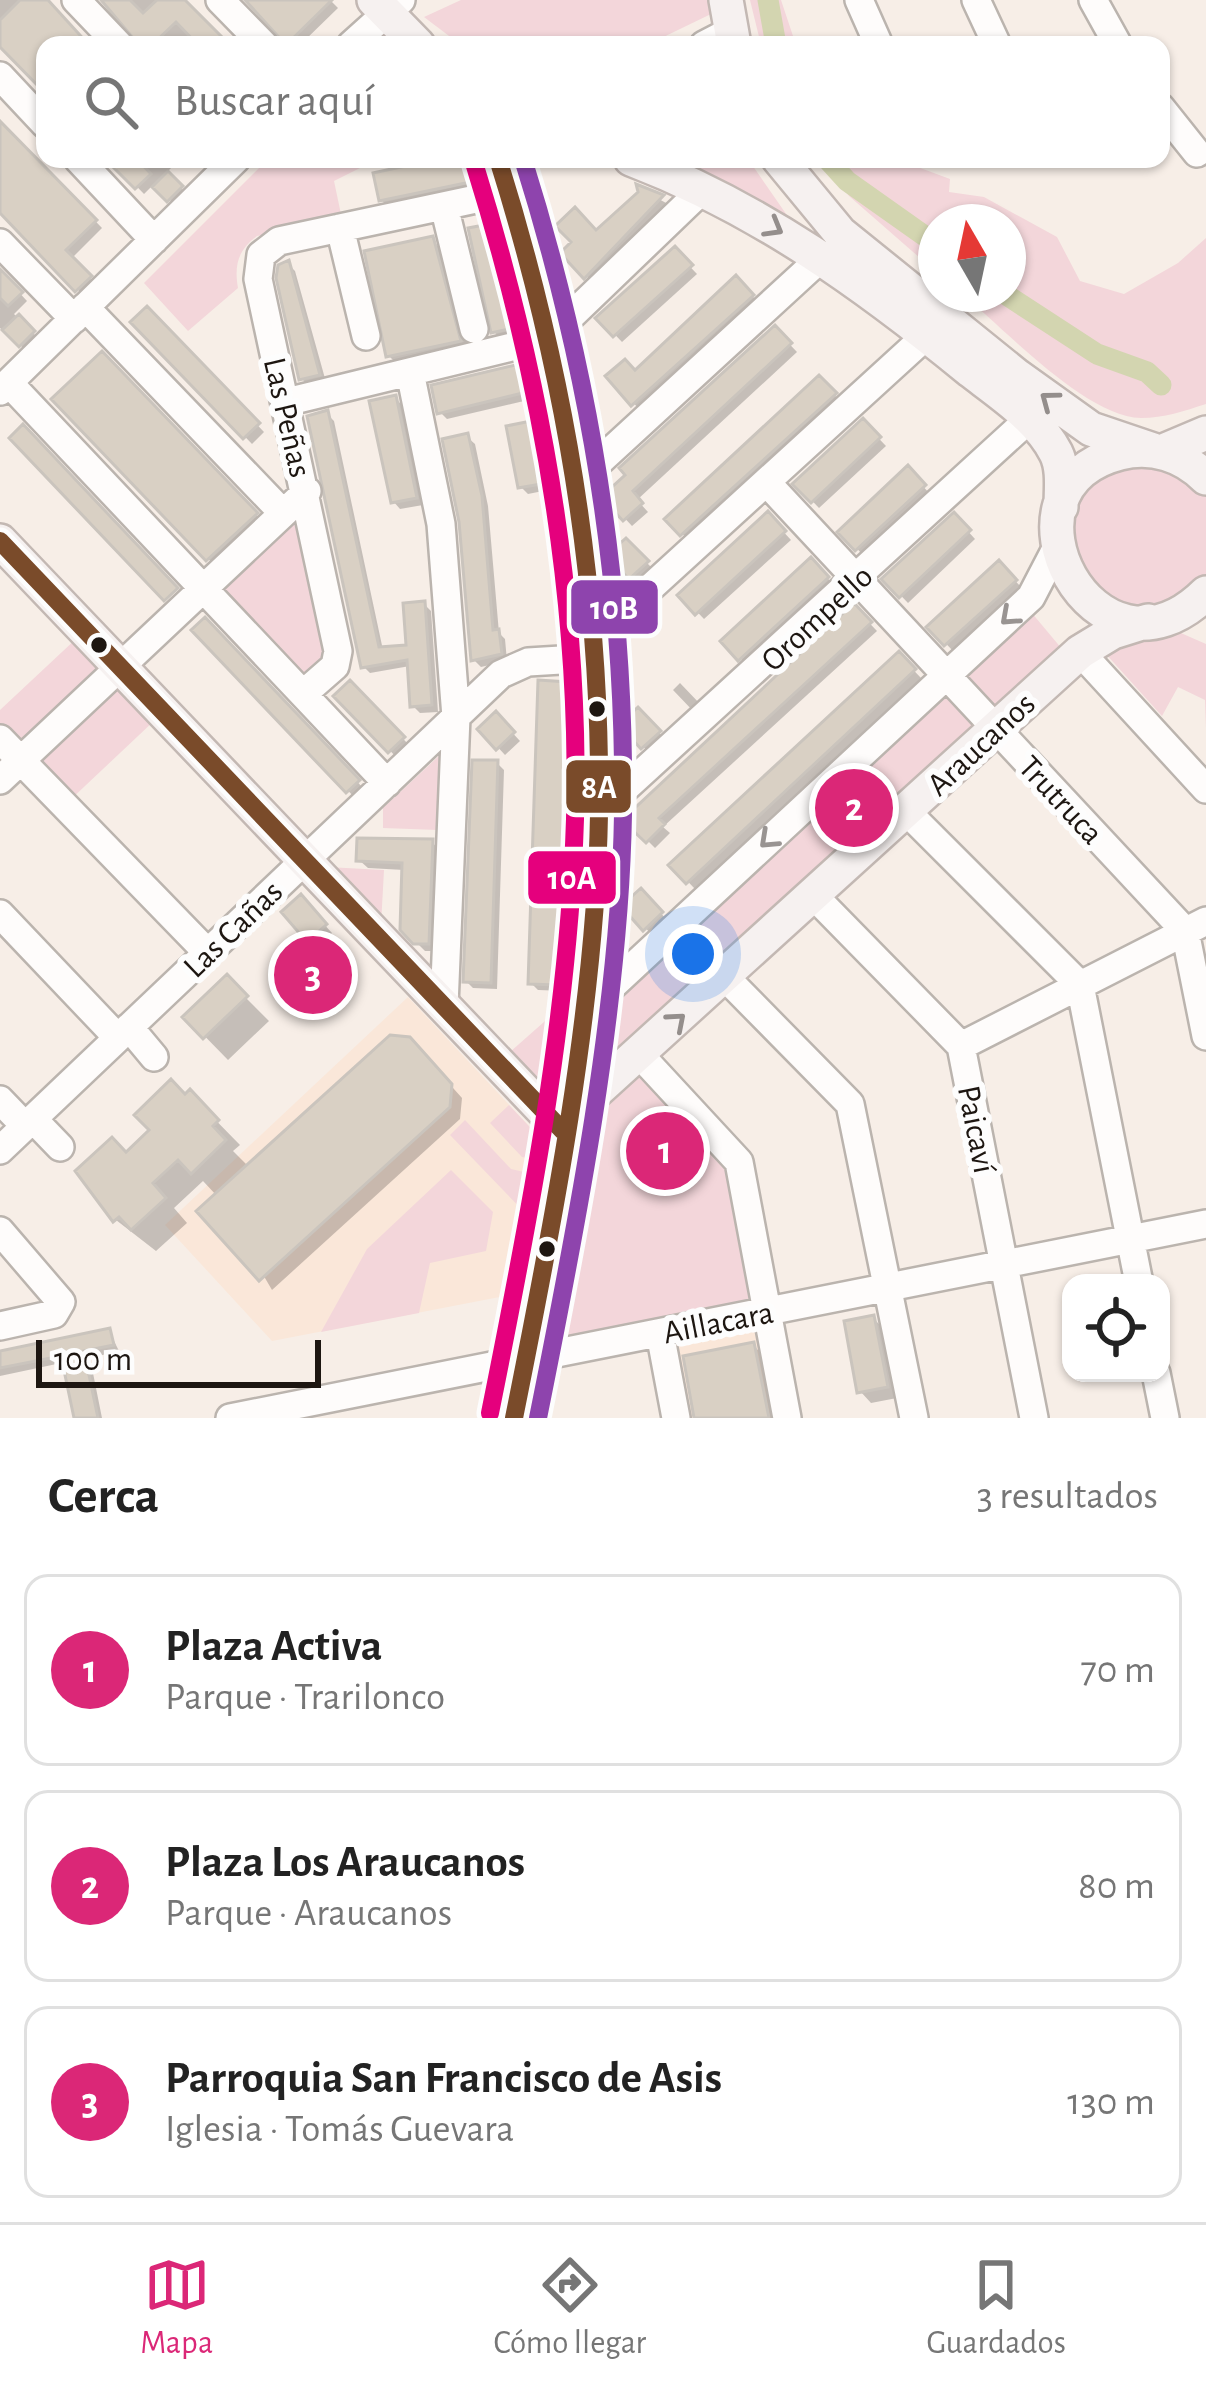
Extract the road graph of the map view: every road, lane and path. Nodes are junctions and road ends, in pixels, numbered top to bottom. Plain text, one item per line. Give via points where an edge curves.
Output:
1 (76, 0) edge
2 (220, 0) edge
3 (859, 0) edge
4 (976, 0) edge
5 (1093, 0) edge
6 (387, 4) edge
7 (110, 36) edge
8 (255, 36) edge
9 (359, 36) edge
10 (411, 36) edge
11 (875, 36) edge
12 (993, 36) edge
13 (1113, 36) edge
14 (0, 76) edge
15 (36, 114) edge
16 (1170, 118) edge
17 (1170, 151) edge
18 (1202, 153) edge
19 (86, 168) edge
20 (224, 168) edge
21 (653, 168) edge
22 (786, 168) edge
23 (507, 172) edge
24 (703, 189) junction
25 (444, 206) junction
26 (340, 228) junction
27 (154, 240) junction
28 (0, 243) edge
29 (822, 257) junction
30 (80, 313) junction
31 (474, 329) dead end
32 (927, 335) junction
33 (366, 336) dead end
34 (548, 338) junction
35 (410, 372) junction
36 (2, 389) edge
37 (286, 401) junction
38 (1029, 419) junction
39 (1206, 433) edge
40 (1157, 451) junction
41 (1206, 478) edge
42 (578, 481) junction
43 (768, 484) junction
44 (307, 491) junction
45 (1061, 507) junction
46 (283, 512) junction
47 (0, 541) edge
48 (1057, 548) junction
49 (857, 579) junction
50 (203, 588) junction
51 (1206, 592) edge
52 (1158, 619) junction
53 (1206, 631) edge
54 (593, 649) junction
55 (1080, 652) junction
56 (120, 667) junction
57 (945, 675) junction
58 (303, 694) junction
59 (456, 716) junction
60 (996, 729) junction
61 (0, 739) edge
62 (21, 760) junction
63 (0, 780) edge
64 (387, 783) junction
65 (1206, 789) edge
66 (906, 811) junction
67 (599, 812) junction
68 (303, 859) junction
69 (814, 896) junction
70 (0, 914) edge
71 (1196, 926) edge
72 (207, 952) junction
73 (726, 978) junction
74 (1081, 985) junction
75 (444, 1006) junction
76 (583, 1013) junction
77 (123, 1032) junction
78 (1206, 1036) edge
79 (962, 1046) junction
80 (639, 1054) junction
81 (154, 1057) dead end
82 (0, 1100) edge
83 (29, 1122) junction
84 (563, 1131) junction
85 (60, 1147) dead end
86 (0, 1150) edge
87 (1206, 1224) edge
88 (0, 1231) edge
89 (1130, 1239) junction
90 (1004, 1264) junction
91 (1137, 1274) edge
92 (888, 1287) junction
93 (765, 1311) junction
94 (0, 1326) edge
95 (660, 1333) junction
96 (526, 1359) junction
97 (1158, 1382) edge
98 (336, 1408) edge
99 (230, 1418) edge
100 (514, 1418) edge
101 (676, 1418) edge
102 (787, 1418) edge
103 (914, 1418) edge
104 (1034, 1418) edge
105 (1165, 1418) edge

1 - 7 street
2 - 8 street
3 - 11 street
4 - 12 street
5 - 13 street
6 - 9 street
6 - 10 main road
14 - 15 street
16 - 18 street
17 - 18 street
19 - 27 street
20 - 27 street
21 - 24 main road
40 -> 22 main road via 1091,429 1031,387 839,232
23 - 25 street, Las Peñas
23 - 34 street
24 -> 29 main road
24 - 34 street
25 - 26 street, Las Peñas
25 - 31 street
26 - 33 street
26 - 37 street, Las Peñas via 279,241 258,263
27 - 30 street
28 - 30 street
29 - 32 main road
29 - 42 street
30 - 36 street
30 - 46 street
32 - 38 main road
32 - 43 street
34 - 35 street
34 - 42 street
35 - 37 street
35 - 59 street via 441,524
36 - 50 street
37 - 44 street, Las Peñas
38 - 45 main road via 1060,462
38 - 49 street, Orompello
39 - 40 main road
40 - 41 main road
40 - 45 main road via 1097,462
42 - 54 street
43 - 49 street, Trutruca
43 - 54 street
44 - 46 street, Las Peñas
44 - 58 street via 338,651 335,666
45 - 48 main road
46 - 50 street, Las Peñas
47 - 56 main road
48 - 52 main road via 1071,584 1090,604 1115,617
48 -> 57 street via 1030,597
49 - 57 street, Trutruca
49 - 67 street, Orompello
50 - 56 street, Las Peñas
50 - 58 street
51 - 52 main road, Araucanos
52 - 53 main road
52 - 55 main road, Araucanos
54 - 59 street, Las Cañas via 514,666
54 - 67 street
55 - 60 main road, Araucanos
55 - 65 street
56 - 62 street, Las Peñas
56 - 68 main road
57 - 60 street, Trutruca
57 -> 76 street
58 - 64 street
59 - 64 street, Las Cañas
59 - 75 street
60 - 66 main road, Araucanos
60 - 71 street, Trutruca
61 - 62 street
62 - 63 street, Las Peñas
62 - 72 street
64 - 68 street, Las Cañas
66 - 69 main road, Araucanos
66 - 74 street
67 - 76 street
68 - 72 street, Las Cañas
68 - 75 main road
69 - 73 main road, Araucanos
69 - 79 street, Paicaví
70 - 77 street
71 - 74 street
71 - 78 street
72 - 77 street, Las Cañas
80 -> 73 main road, Araucanos
73 - 92 street via 850,1104
74 - 79 street
74 - 89 street
75 - 84 main road
76 - 84 street
77 - 81 street
77 - 83 street, Las Cañas
79 - 90 street, Paicaví
80 - 84 main road, Araucanos
80 - 93 street via 739,1162
82 - 83 street
83 - 85 street
83 - 86 street, Las Cañas
84 - 96 main road
87 - 89 street, Aillacara
88 - 94 street via 61,1302 55,1314
89 - 90 street, Aillacara
89 - 91 street
90 - 92 street, Aillacara
90 - 104 street, Paicaví
92 - 93 street, Aillacara
92 - 103 street
93 - 95 street, Aillacara
93 - 102 street
95 - 96 street, Aillacara
95 - 101 street
96 - 98 street, Aillacara
96 - 100 main road
97 - 105 street
98 - 99 street, Aillacara

